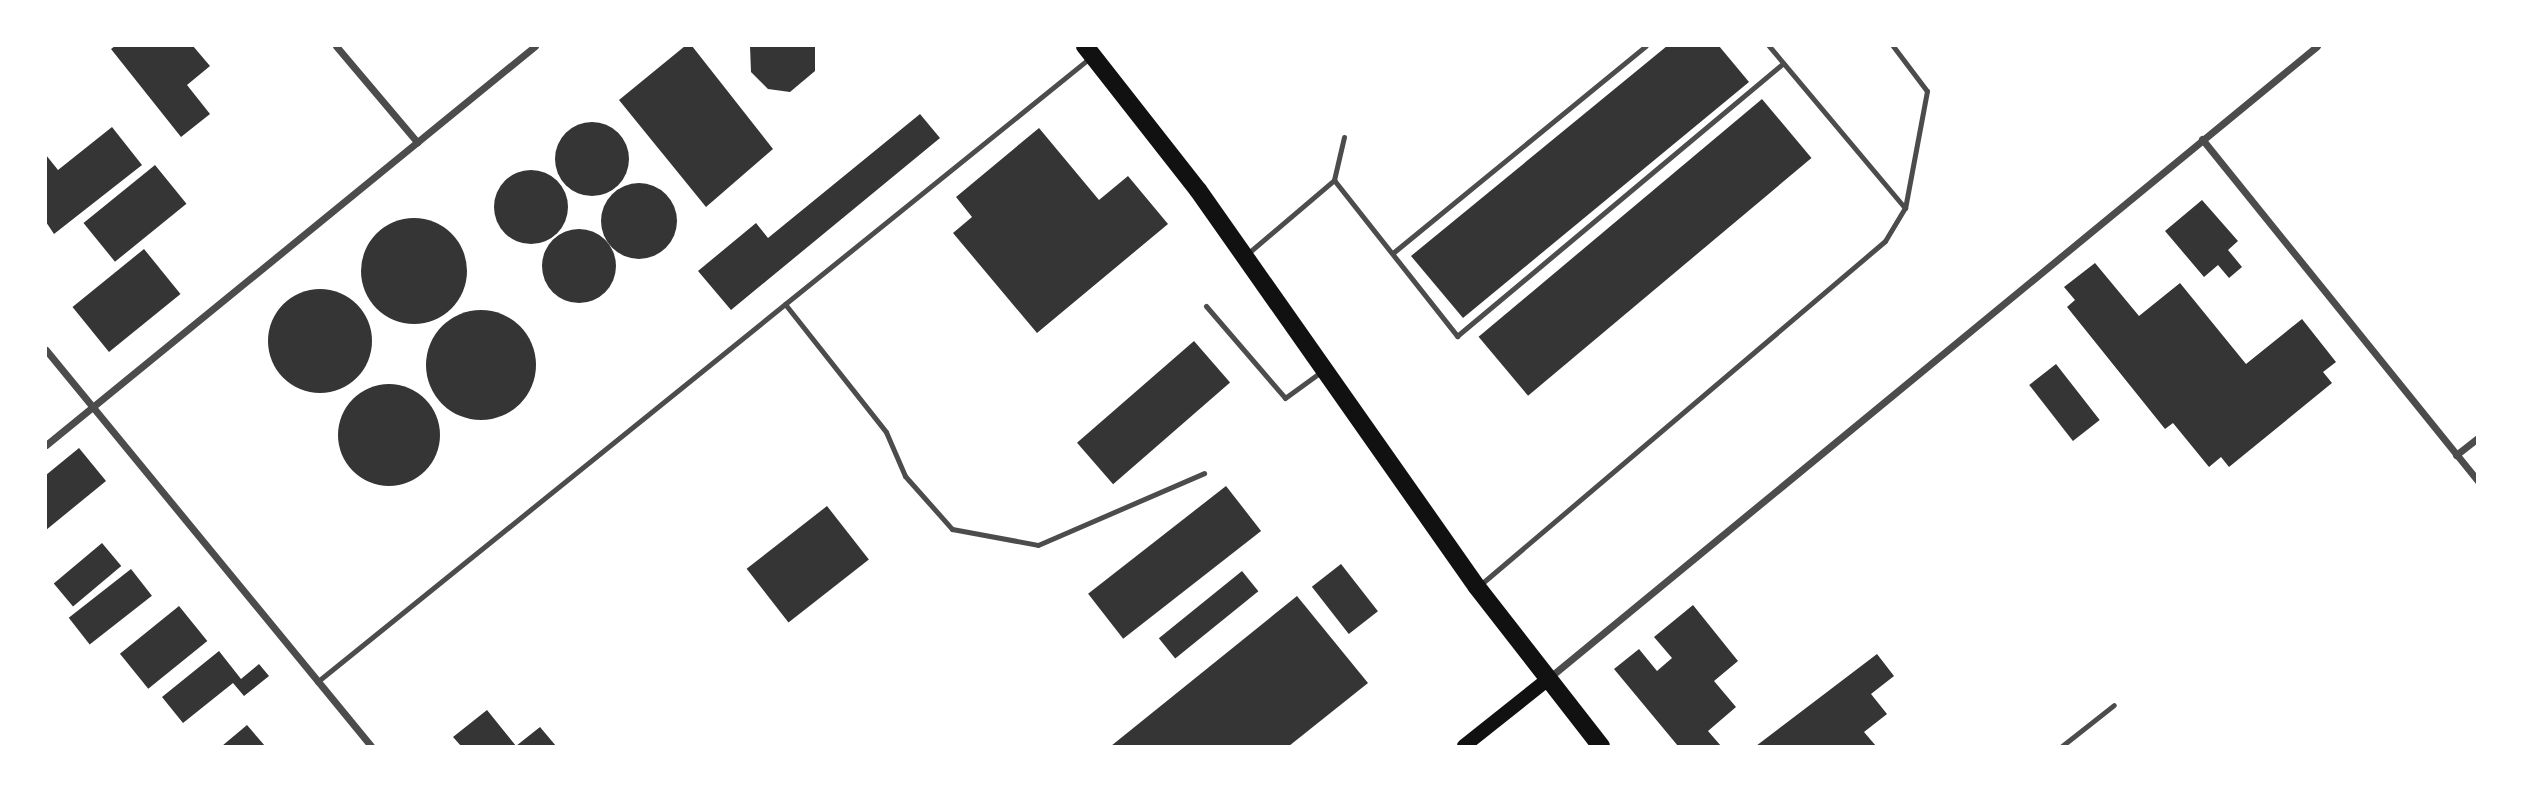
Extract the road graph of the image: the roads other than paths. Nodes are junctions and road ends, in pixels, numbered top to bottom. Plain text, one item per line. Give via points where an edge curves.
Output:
1 (336, 46) edge
2 (535, 46) edge
3 (1646, 46) edge
4 (1769, 46) edge
5 (1893, 46) edge
6 (2317, 46) edge
7 (1089, 50) edge
8 (1783, 63) junction
9 (1344, 136) dead end
10 (2202, 139) junction
11 (417, 142) junction
12 (1334, 180) junction
13 (1905, 208) junction
14 (1394, 252) junction
15 (1244, 256) junction
16 (785, 304) junction
17 (1206, 306) dead end
18 (46, 350) edge
19 (1322, 371) junction
20 (92, 408) junction
21 (2477, 438) edge
22 (46, 445) edge
23 (2456, 455) junction
24 (1204, 472) dead end
25 (2477, 481) edge
26 (1477, 587) junction
27 (1547, 680) junction
28 (317, 682) junction
29 (2114, 705) dead end
30 (370, 747) edge
31 (1464, 747) edge
32 (1601, 747) edge
33 (2062, 747) edge

1 - 11 street
2 - 11 street
3 - 14 lane
4 - 8 lane
5 - 13 lane via 1927,91
6 - 10 street
7 - 15 main road
7 - 16 lane
8 - 13 lane
8 - 14 lane via 1457,336
9 - 12 lane
10 - 23 street
10 - 27 street
11 - 20 street
12 - 14 lane
12 - 15 lane
13 - 26 lane via 1875,250
15 - 19 main road
16 - 24 lane via 886,432 905,476 952,529 1038,545
16 - 28 lane
17 - 19 lane via 1285,398
18 - 20 street
19 - 26 main road
20 - 22 street
20 - 28 street
21 - 23 street
23 - 25 street
26 - 27 main road
27 - 31 main road
27 - 32 main road
28 - 30 street
29 - 33 lane

